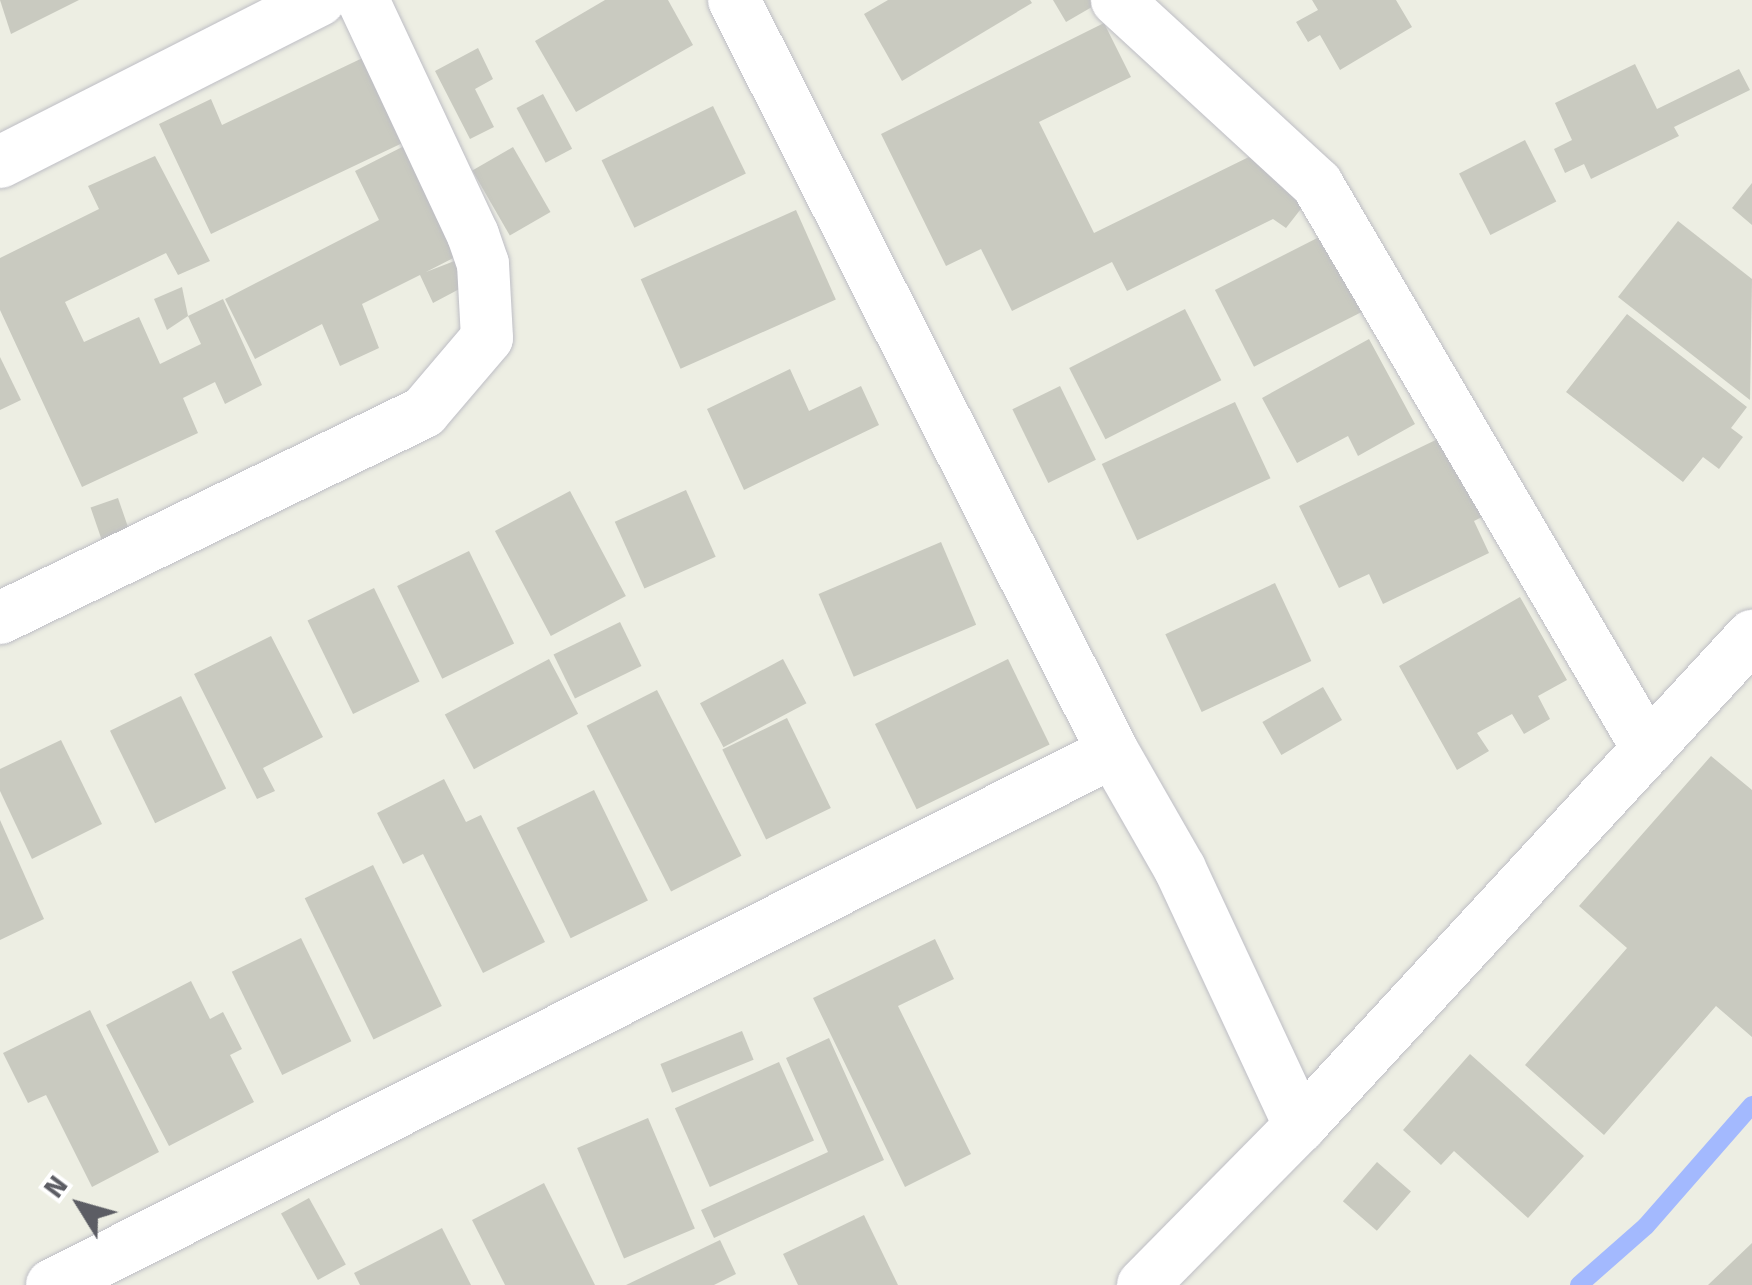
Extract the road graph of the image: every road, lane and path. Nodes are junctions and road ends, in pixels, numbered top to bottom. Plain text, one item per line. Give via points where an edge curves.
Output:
1 (319, 0) edge
2 (363, 0) edge
3 (734, 0) edge
4 (1117, 0) edge
5 (0, 162) edge
6 (0, 618) edge
7 (1752, 636) edge
8 (1648, 749) junction
9 (1113, 752) junction
10 (1300, 1126) junction
11 (52, 1285) edge
12 (1143, 1285) edge

1 - 5 street
2 - 6 street via 473,236 483,264 487,338 424,412
3 - 9 street
4 - 8 street via 1316,184
7 - 8 street
8 - 10 street
9 - 10 street via 1180,869
9 - 11 street
10 - 12 street

